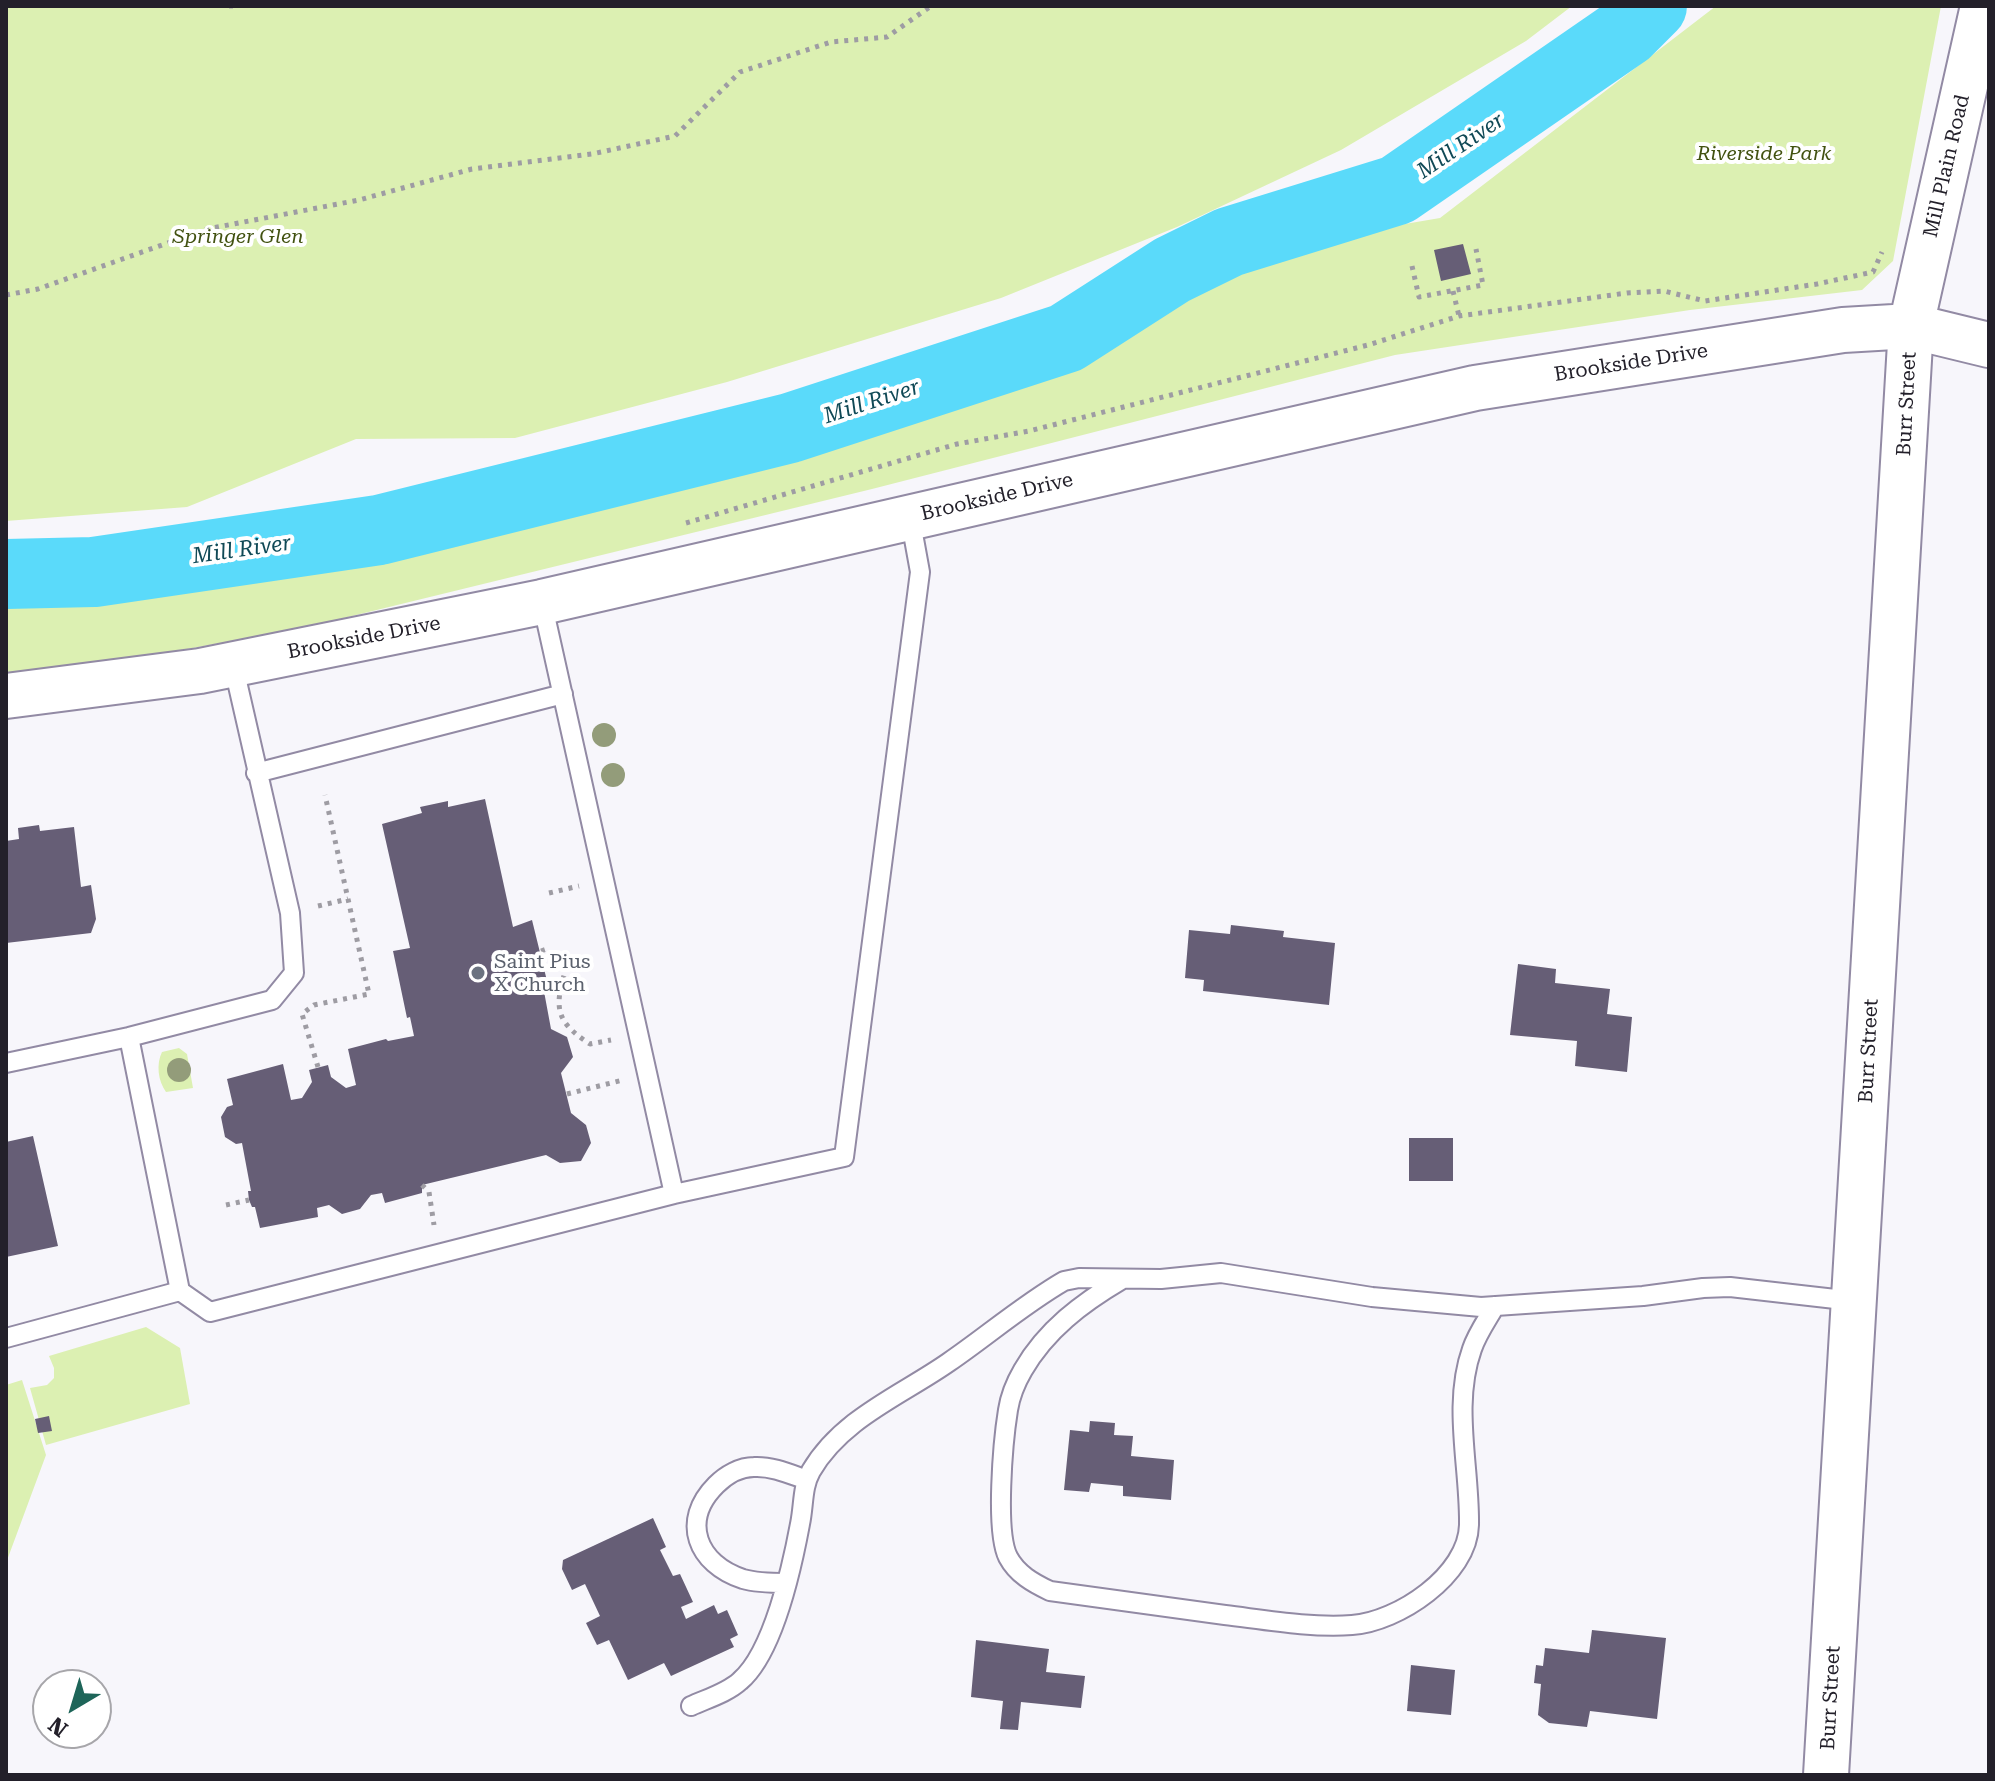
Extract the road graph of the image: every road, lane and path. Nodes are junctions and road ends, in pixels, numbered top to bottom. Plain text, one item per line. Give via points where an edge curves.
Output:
1 (229, 6) edge
2 (237, 6) edge
3 (931, 6) edge
4 (1983, 6) edge
5 (1476, 249) dead end
6 (1883, 250) dead end
7 (1412, 266) dead end
8 (1453, 291) junction
9 (6, 295) edge
10 (1459, 316) junction
11 (1911, 326) junction
12 (1989, 345) edge
13 (910, 517) junction
14 (685, 523) dead end
15 (542, 602) junction
16 (233, 664) junction
17 (563, 694) junction
18 (6, 696) edge
19 (256, 773) junction
20 (325, 795) dead end
21 (586, 885) dead end
22 (549, 893) dead end
23 (348, 899) junction
24 (313, 907) dead end
25 (567, 966) dead end
26 (129, 1037) junction
27 (618, 1039) dead end
28 (6, 1063) edge
29 (318, 1067) dead end
30 (627, 1079) dead end
31 (567, 1094) dead end
32 (422, 1185) dead end
33 (674, 1194) junction
34 (249, 1200) dead end
35 (226, 1205) dead end
36 (434, 1225) dead end
37 (1121, 1280) junction
38 (180, 1291) junction
39 (1854, 1301) junction
40 (1495, 1306) junction
41 (6, 1338) edge
42 (807, 1480) junction
43 (786, 1583) junction
44 (691, 1706) dead end
45 (1826, 1775) edge

1 - 2 path
3 - 9 path via 887,37 831,42 740,72 675,136 592,154 472,169 359,200 207,229 38,289
4 - 11 main road, Mill Plain Road
5 - 8 path via 1483,285
6 - 10 path via 1873,272 1817,284 1705,301 1664,291 1627,293
7 - 8 path via 1419,297
8 - 10 path
10 - 14 path via 1368,345 1029,431 957,444
11 - 12 main road, Brookside Drive
11 - 13 main road, Brookside Drive via 1843,330 1475,388
11 - 39 main road, Burr Street
13 - 15 main road, Brookside Drive
13 - 33 lane via 920,572 844,1157
15 - 16 main road, Brookside Drive
15 - 17 lane
16 - 18 main road, Brookside Drive
16 - 19 lane
17 - 19 lane
17 - 33 lane
19 - 26 lane via 290,913 294,973 272,1000
20 - 23 path
21 - 22 path
23 - 24 path
23 - 29 path via 369,994 314,1005 302,1014
25 - 27 path via 559,995 561,1020 590,1044
26 - 28 lane
26 - 38 lane
30 - 31 path
32 - 36 path via 429,1192
33 - 38 lane via 210,1312
34 - 35 path
37 - 40 lane via 1221,1273 1372,1297
37 - 40 lane via 1083,1302 1041,1344 1013,1392 1002,1477 1007,1556 1033,1584 1050,1591 1284,1622 1354,1625 1383,1618 1419,1600 1462,1552 1469,1528 1463,1392 1472,1348
37 - 42 lane via 1079,1278 1047,1291 946,1365 854,1423 827,1448
38 - 41 lane
39 - 40 lane via 1730,1287
39 - 45 main road, Burr Street
42 - 43 lane
42 - 43 lane via 769,1468 736,1471 709,1492 695,1518 701,1547 719,1567 746,1580
43 - 44 lane via 771,1630 745,1677

